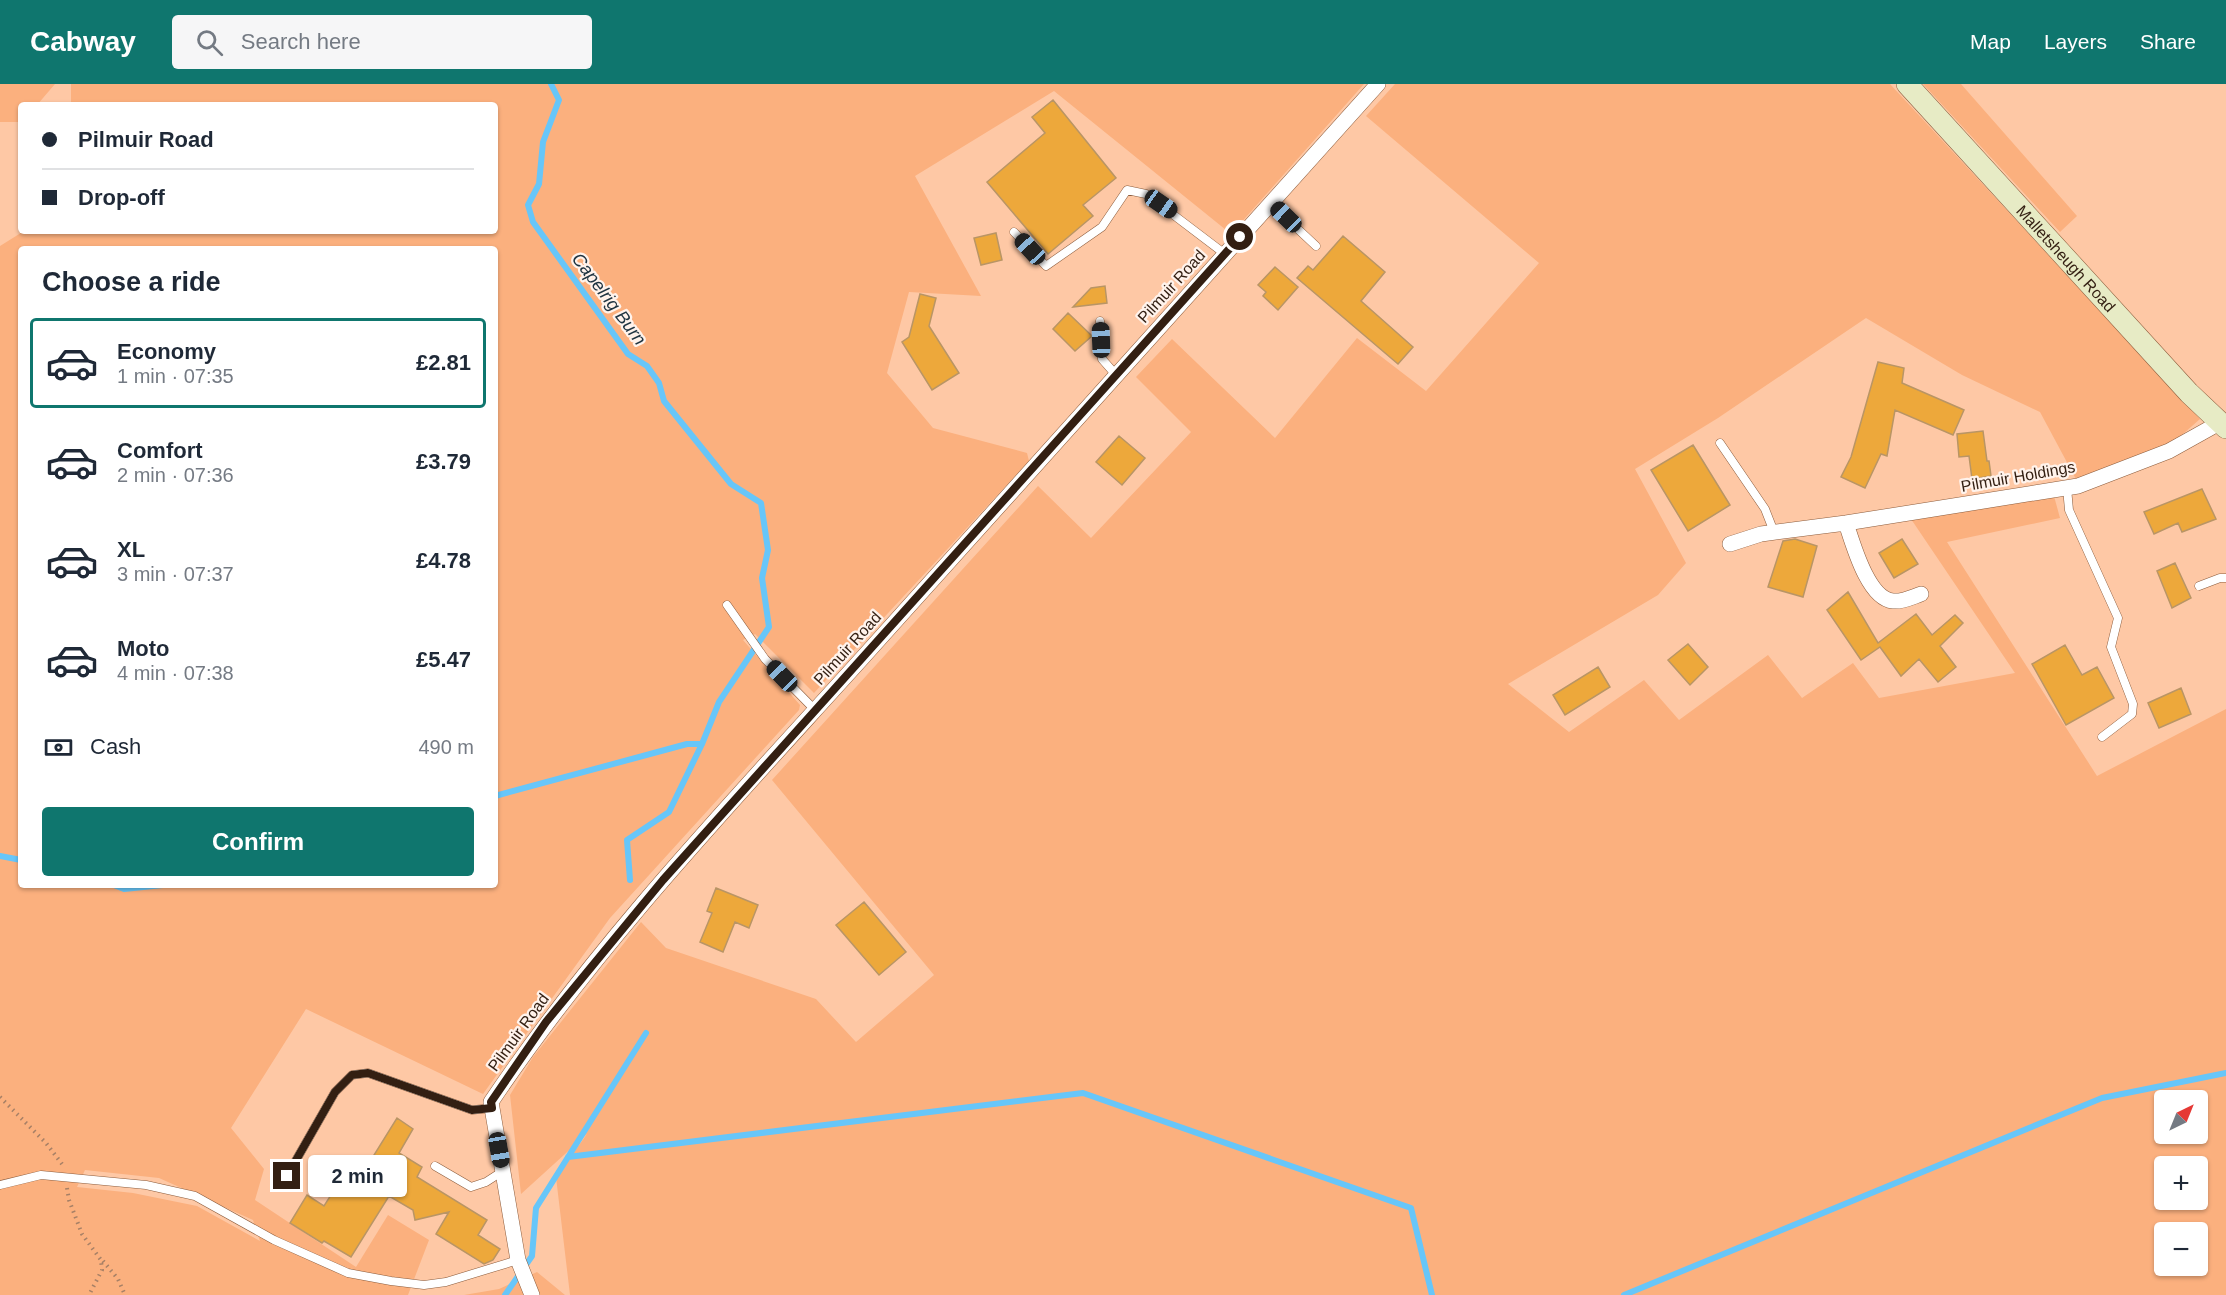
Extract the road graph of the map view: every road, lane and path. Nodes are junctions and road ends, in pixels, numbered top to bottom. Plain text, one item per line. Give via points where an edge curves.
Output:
1 (1378, 84) edge
2 (1907, 84) edge
3 (1270, 203) junction
4 (1014, 232) dead end
5 (1316, 246) dead end
6 (1225, 254) junction
7 (1100, 321) dead end
8 (1116, 375) junction
9 (2224, 425) edge
10 (1720, 443) dead end
11 (2067, 488) junction
12 (1846, 523) junction
13 (1774, 532) junction
14 (1730, 544) dead end
15 (2226, 578) edge
16 (2199, 586) dead end
17 (1921, 594) dead end
18 (727, 605) dead end
19 (815, 710) junction
20 (2102, 737) dead end
21 (492, 1108) junction
22 (435, 1166) dead end
23 (503, 1172) junction
24 (287, 1176) dead end
25 (0, 1185) edge
26 (101, 1260) dead end
27 (519, 1260) junction
28 (125, 1295) edge
29 (532, 1295) edge

1 - 3 street, Pilmuir Road
2 - 9 street, Malletsheugh Road via 2189,393
3 - 5 lane
3 - 6 street, Pilmuir Road
4 - 6 lane via 1046,266 1102,227 1127,190 1146,194
6 - 8 street, Pilmuir Road
7 - 8 lane via 1102,359
8 - 19 street, Pilmuir Road
9 - 11 street, Pilmuir Holdings via 2169,451
10 - 13 lane via 1764,509
11 - 12 street, Pilmuir Holdings
11 - 20 lane via 2069,510 2118,618 2111,647 2133,704 2132,714
12 - 13 street, Pilmuir Holdings
12 - 17 street via 1855,552 1877,595 1893,602
13 - 14 street, Pilmuir Holdings
15 - 16 lane
18 - 19 lane via 765,659
19 - 21 street, Pilmuir Road via 663,880 546,1022 491,1102
21 - 23 street
21 - 24 lane via 472,1110 368,1073 352,1075 335,1092
22 - 23 lane via 471,1187
23 - 27 street
25 - 27 lane via 41,1176 147,1185 195,1197 274,1240 348,1273 391,1281 424,1285 446,1282
26 - 28 path via 118,1279
27 - 29 street

